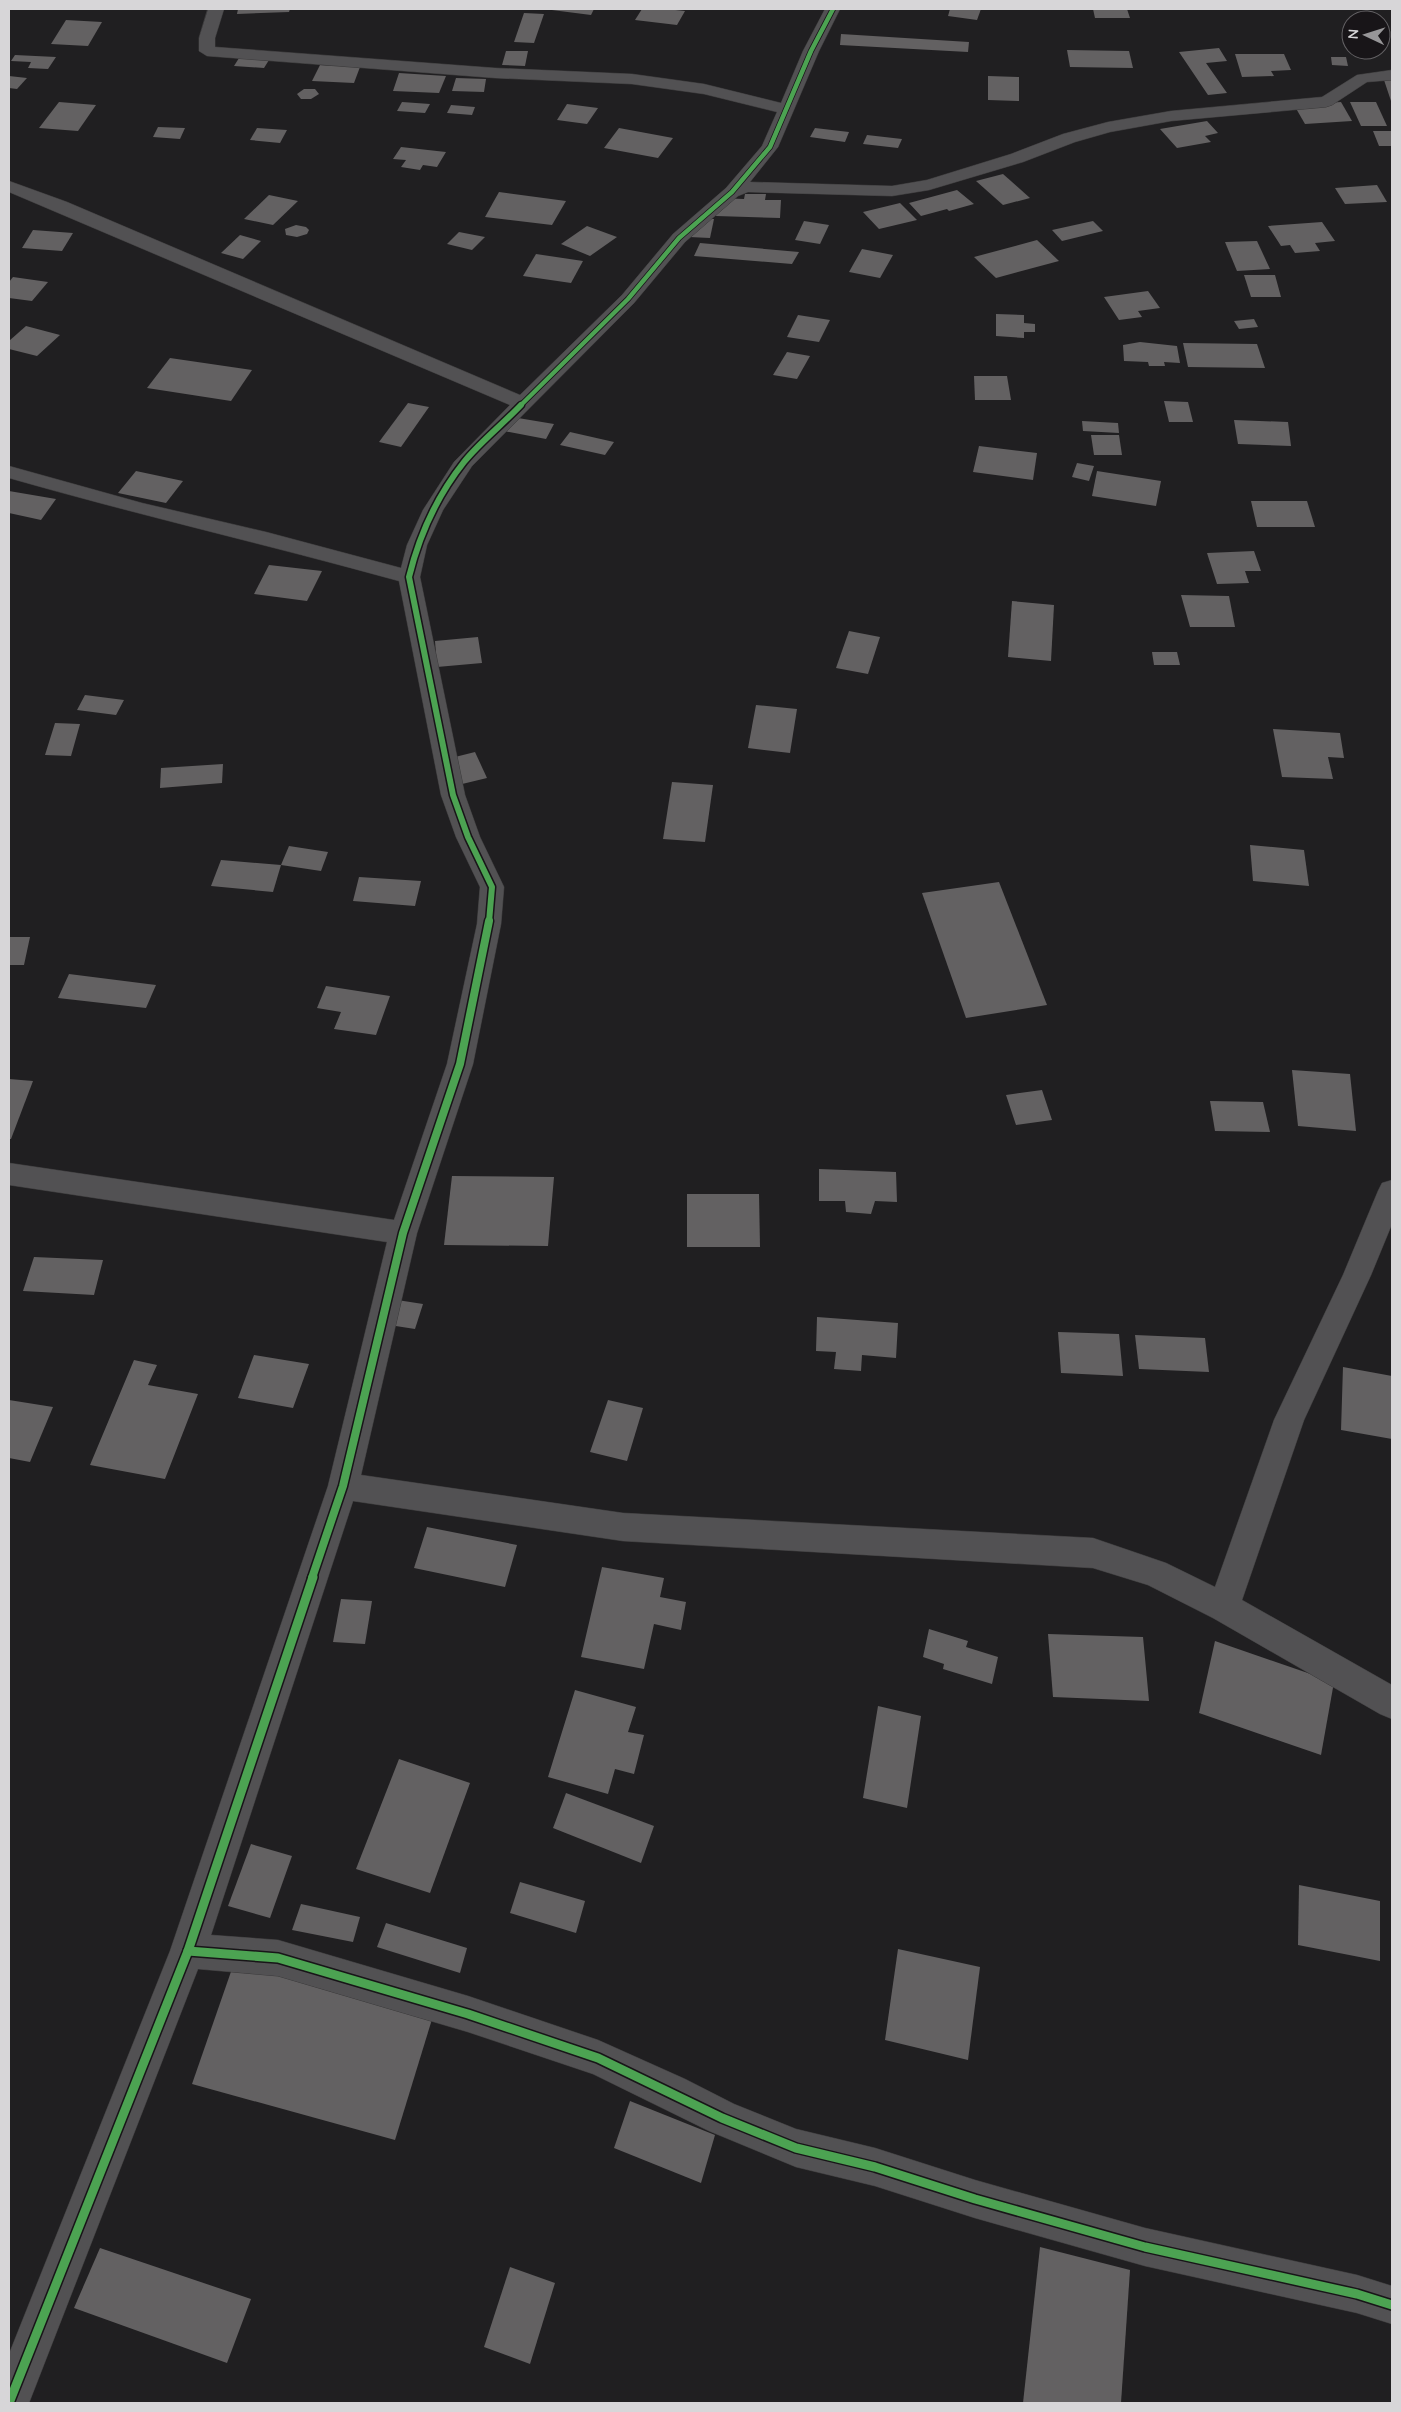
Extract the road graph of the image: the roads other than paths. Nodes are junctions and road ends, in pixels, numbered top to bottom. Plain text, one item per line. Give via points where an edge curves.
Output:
1 (216, 9) edge
2 (833, 9) edge
3 (1392, 75) edge
4 (785, 109) junction
5 (9, 186) edge
6 (732, 192) junction
7 (522, 403) junction
8 (9, 472) edge
9 (409, 577) junction
10 (9, 1174) edge
11 (1392, 1191) edge
12 (403, 1233) junction
13 (343, 1486) junction
14 (1224, 1608) junction
15 (1392, 1702) edge
16 (188, 1951) junction
17 (1392, 2305) edge
18 (9, 2403) edge

1 - 4 street via 207,50 495,73 632,79 704,89
2 - 4 street
3 - 6 street via 1363,78 1326,102 1170,116 1108,128 929,185 892,191 747,187
4 - 6 street via 770,147
5 - 7 street
6 - 7 street via 679,238 628,299
7 - 9 street via 464,462 433,510 417,545
8 - 9 street
9 - 12 street via 453,795 468,837 492,887 489,924 460,1064
10 - 12 street
11 - 14 street via 1357,1275 1289,1420
12 - 13 street
13 - 14 street via 623,1527 1093,1553 1155,1573
13 - 16 street
14 - 15 street
16 - 17 street via 288,1960 468,2014 598,2058 722,2118 796,2148 875,2167 975,2199 1145,2246 1357,2294
16 - 18 street

